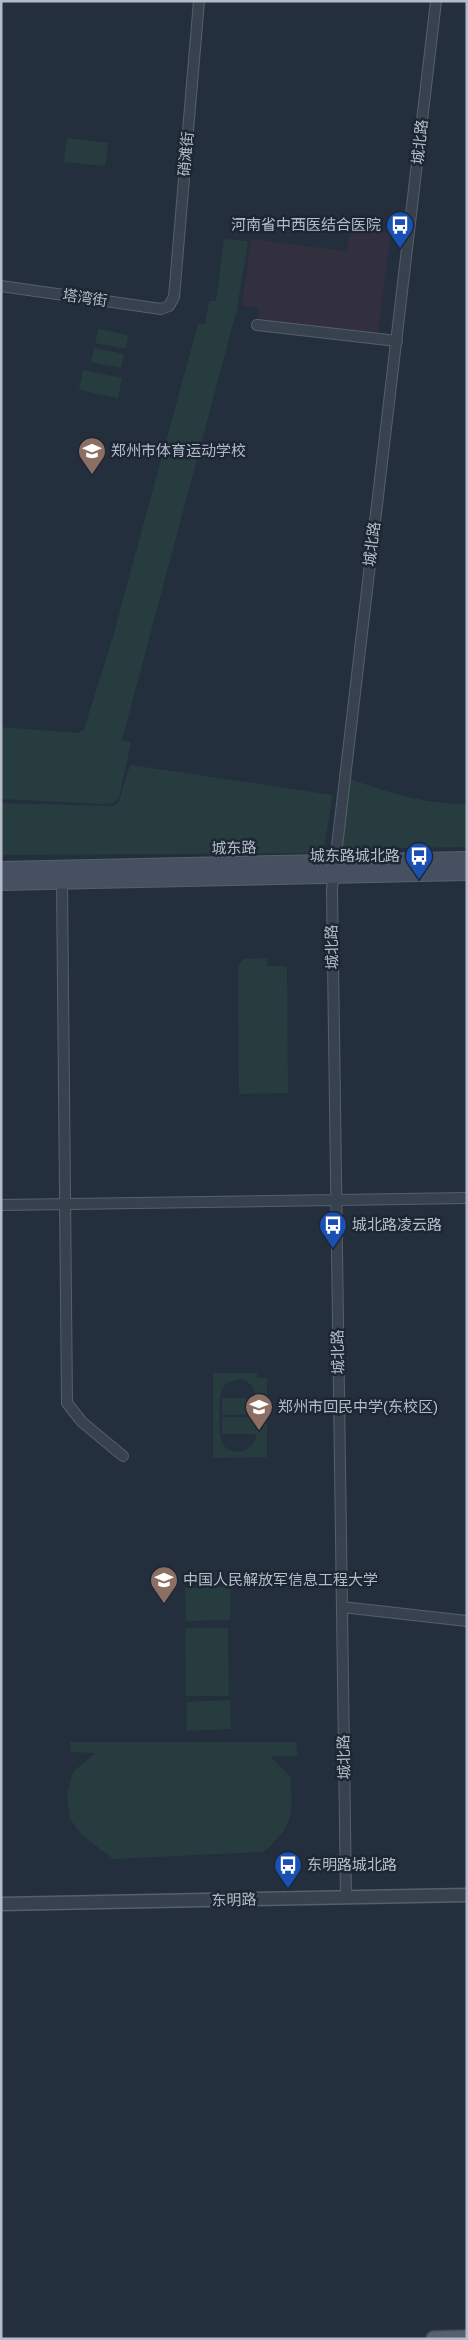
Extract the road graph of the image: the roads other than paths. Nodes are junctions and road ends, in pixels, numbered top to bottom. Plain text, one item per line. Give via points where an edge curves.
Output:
1 (199, 1) edge
2 (436, 1) edge
3 (1, 286) edge
4 (169, 306) joint
5 (257, 325) dead end
6 (397, 342) junction
7 (467, 859) edge
8 (334, 862) junction
9 (1, 868) edge
10 (467, 873) edge
11 (332, 876) junction
12 (62, 882) junction
13 (1, 883) edge
14 (467, 1198) edge
15 (336, 1201) junction
16 (65, 1204) junction
17 (1, 1205) edge
18 (123, 1456) dead end
19 (342, 1608) junction
20 (467, 1621) edge
21 (467, 1894) edge
22 (346, 1898) junction
23 (1, 1904) edge
24 (467, 2338) edge
25 (434, 2339) edge

1 - 4 street, 硝滩街 via 174,297
2 - 6 street, 城北路
3 - 4 street, 塔湾街 via 161,309
5 - 6 street
6 - 8 street, 城北路
7 - 8 main road, 城东路
8 - 9 main road, 城东路
8 - 11 street, 城北路
10 - 11 main road, 城东路
11 - 12 main road, 城东路
11 - 15 street, 城北路
12 - 13 main road, 城东路
12 - 16 street
14 - 15 street
15 - 16 street
15 - 19 street, 城北路
16 - 17 street
16 - 18 street via 67,1403 82,1422
19 - 20 street
19 - 22 street, 城北路
21 - 22 street, 东明路
22 - 23 street, 东明路
24 - 25 main road

